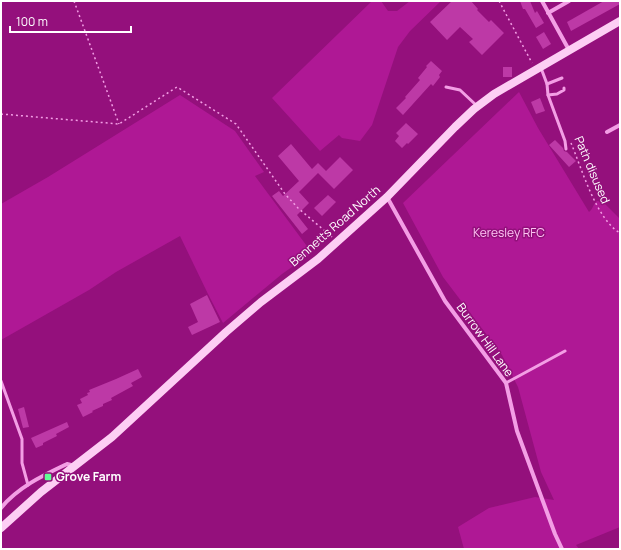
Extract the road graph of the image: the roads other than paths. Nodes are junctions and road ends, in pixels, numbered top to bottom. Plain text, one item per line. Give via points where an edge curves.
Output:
1 (542, 1) edge
2 (569, 1) edge
3 (548, 13) junction
4 (620, 21) edge
5 (569, 50) junction
6 (540, 67) junction
7 (562, 78) dead end
8 (547, 84) junction
9 (446, 87) dead end
10 (564, 88) dead end
11 (548, 95) junction
12 (477, 106) junction
13 (620, 125) edge
14 (607, 132) dead end
15 (566, 149) dead end
16 (387, 197) junction
17 (565, 351) dead end
18 (1, 381) edge
19 (506, 383) junction
20 (75, 466) junction
21 (28, 485) junction
22 (1, 508) edge
23 (1, 528) edge
24 (562, 549) edge

1 - 3 street
2 - 3 street
3 - 5 street
4 - 5 street, Bennetts Road North
5 - 6 street, Bennetts Road North
6 - 8 lane
6 - 12 street, Bennetts Road North
7 - 8 lane
8 - 11 lane
9 - 12 lane via 460,90
10 - 11 lane via 557,94
11 - 15 lane
12 - 16 street, Bennetts Road North
13 - 14 street
16 - 19 street, Burrow Hill Lane via 445,301
16 - 20 street, Bennetts Road North via 318,259 226,332 112,437
17 - 19 lane
18 - 21 lane via 22,439 22,463
19 - 24 street, Burrow Hill Lane via 517,431 554,534
20 - 21 street, Bennetts Road North via 67,464
20 - 23 street, Bennetts Road North
21 - 22 street, Bennetts Road North

